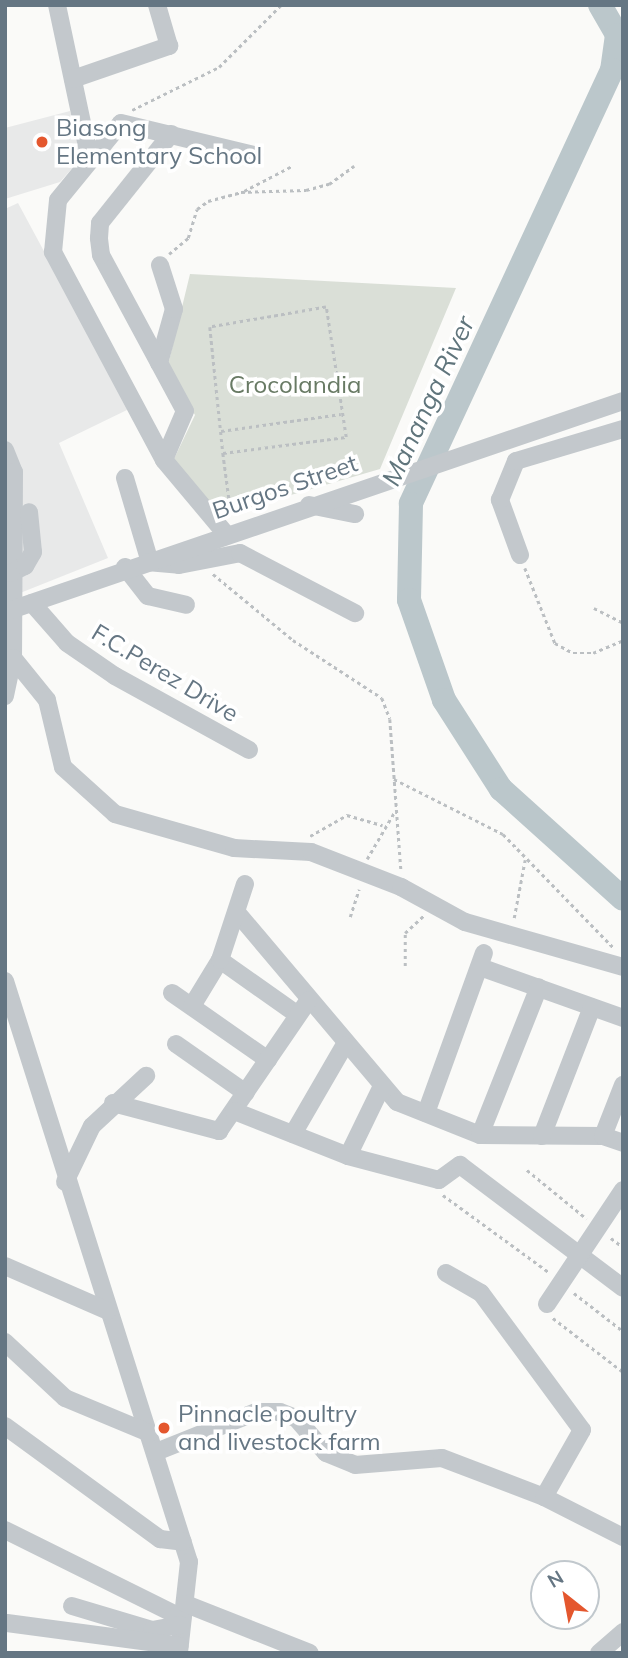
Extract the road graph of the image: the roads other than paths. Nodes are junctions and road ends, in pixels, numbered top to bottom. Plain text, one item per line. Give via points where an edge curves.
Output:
1 (57, 5) edge
2 (157, 5) edge
3 (73, 79) junction
4 (171, 134) junction
5 (254, 155) dead end
6 (90, 160) junction
7 (160, 265) road end
8 (159, 363) junction
9 (623, 401) edge
10 (623, 429) edge
11 (5, 450) edge
12 (164, 460) junction
13 (125, 478) dead end
14 (305, 505) junction
15 (29, 512) dead end
16 (355, 514) dead end
17 (225, 533) junction
18 (520, 555) road end
19 (146, 560) junction
20 (125, 567) junction
21 (10, 573) junction
22 (32, 603) junction
23 (186, 605) dead end
24 (7, 612) edge
25 (355, 613) dead end
26 (13, 658) junction
27 (5, 696) edge
28 (248, 750) dead end
29 (245, 884) dead end
30 (239, 915) junction
31 (220, 960) junction
32 (615, 967) edge
33 (5, 981) edge
34 (538, 987) junction
35 (172, 993) dead end
36 (192, 1006) junction
37 (592, 1007) junction
38 (303, 1008) junction
39 (623, 1018) edge
40 (176, 1044) dead end
41 (344, 1046) junction
42 (268, 1060) junction
43 (146, 1076) dead end
44 (623, 1084) edge
45 (381, 1088) junction
46 (246, 1093) junction
47 (113, 1103) junction
48 (234, 1111) junction
49 (426, 1113) junction
50 (293, 1134) junction
51 (481, 1135) junction
52 (542, 1136) junction
53 (603, 1136) junction
54 (623, 1143) edge
55 (348, 1156) junction
56 (65, 1182) junction
57 (623, 1189) edge
58 (582, 1255) junction
59 (5, 1266) edge
60 (446, 1273) dead end
61 (623, 1288) edge
62 (547, 1304) road end
63 (108, 1311) junction
64 (5, 1342) edge
65 (5, 1426) edge
66 (149, 1433) junction
67 (156, 1452) junction
68 (544, 1497) junction
69 (5, 1530) edge
70 (623, 1537) edge
71 (183, 1542) junction
72 (72, 1606) dead end
73 (183, 1616) junction
74 (7, 1623) dead end
75 (623, 1632) edge
76 (179, 1649) edge
77 (310, 1653) edge
78 (599, 1653) edge

1 - 3 street
2 - 3 street via 169,46
3 - 6 street
4 - 5 street
4 - 6 street via 121,122
4 - 8 street via 100,223 99,238
6 - 12 street via 58,200 53,252
7 - 8 street via 174,309
8 - 12 street via 185,411
9 - 14 street, Burgos Street
10 - 18 street via 529,452 516,461 500,500
11 - 21 street via 14,472
12 - 17 street
13 - 19 street
14 - 16 street
14 - 17 street, Burgos Street
15 - 21 street via 33,552 25,566
17 - 19 street, Burgos Street
19 - 20 street, Burgos Street
19 - 25 street via 197,561 240,553
20 - 22 street, Burgos Street
20 - 23 street via 148,596
21 - 24 street
22 - 24 street, Burgos Street
22 - 28 street, F.C.Perez Drive via 67,643 115,676
24 - 26 street
26 - 27 street
26 - 32 street via 47,700 63,767 105,807 136,822 223,846 296,850 401,887 425,902 502,933
29 - 30 street
30 - 31 street
30 - 38 street
31 - 36 street
31 - 38 street
33 - 56 street
34 - 37 street
34 - 49 street via 482,960
34 - 51 street
35 - 36 street
36 - 42 street
37 - 39 street
37 - 52 street
38 - 41 street
38 - 42 street
40 - 46 street
41 - 45 street
41 - 50 street
42 - 46 street
43 - 47 street
44 - 53 street
45 - 49 street
45 - 55 street
46 - 48 street
47 - 48 street via 219,1131
47 - 56 street via 92,1126
48 - 50 street
49 - 51 street
50 - 55 street
51 - 52 street
52 - 53 street
53 - 54 street
55 - 58 street via 442,1180 460,1164
56 - 63 street
57 - 58 street
58 - 61 street
58 - 62 street
59 - 63 street
60 - 68 street via 481,1293 582,1430
63 - 66 street
64 - 66 street via 65,1398
65 - 71 street via 160,1539
66 - 67 street
67 - 68 street via 256,1412 280,1412 296,1418 326,1453 355,1465 442,1458
67 - 71 street
68 - 70 street
69 - 73 street
71 - 73 street via 189,1562
72 - 73 street via 152,1630
73 - 76 street
73 - 77 street
74 - 76 street
75 - 78 street

